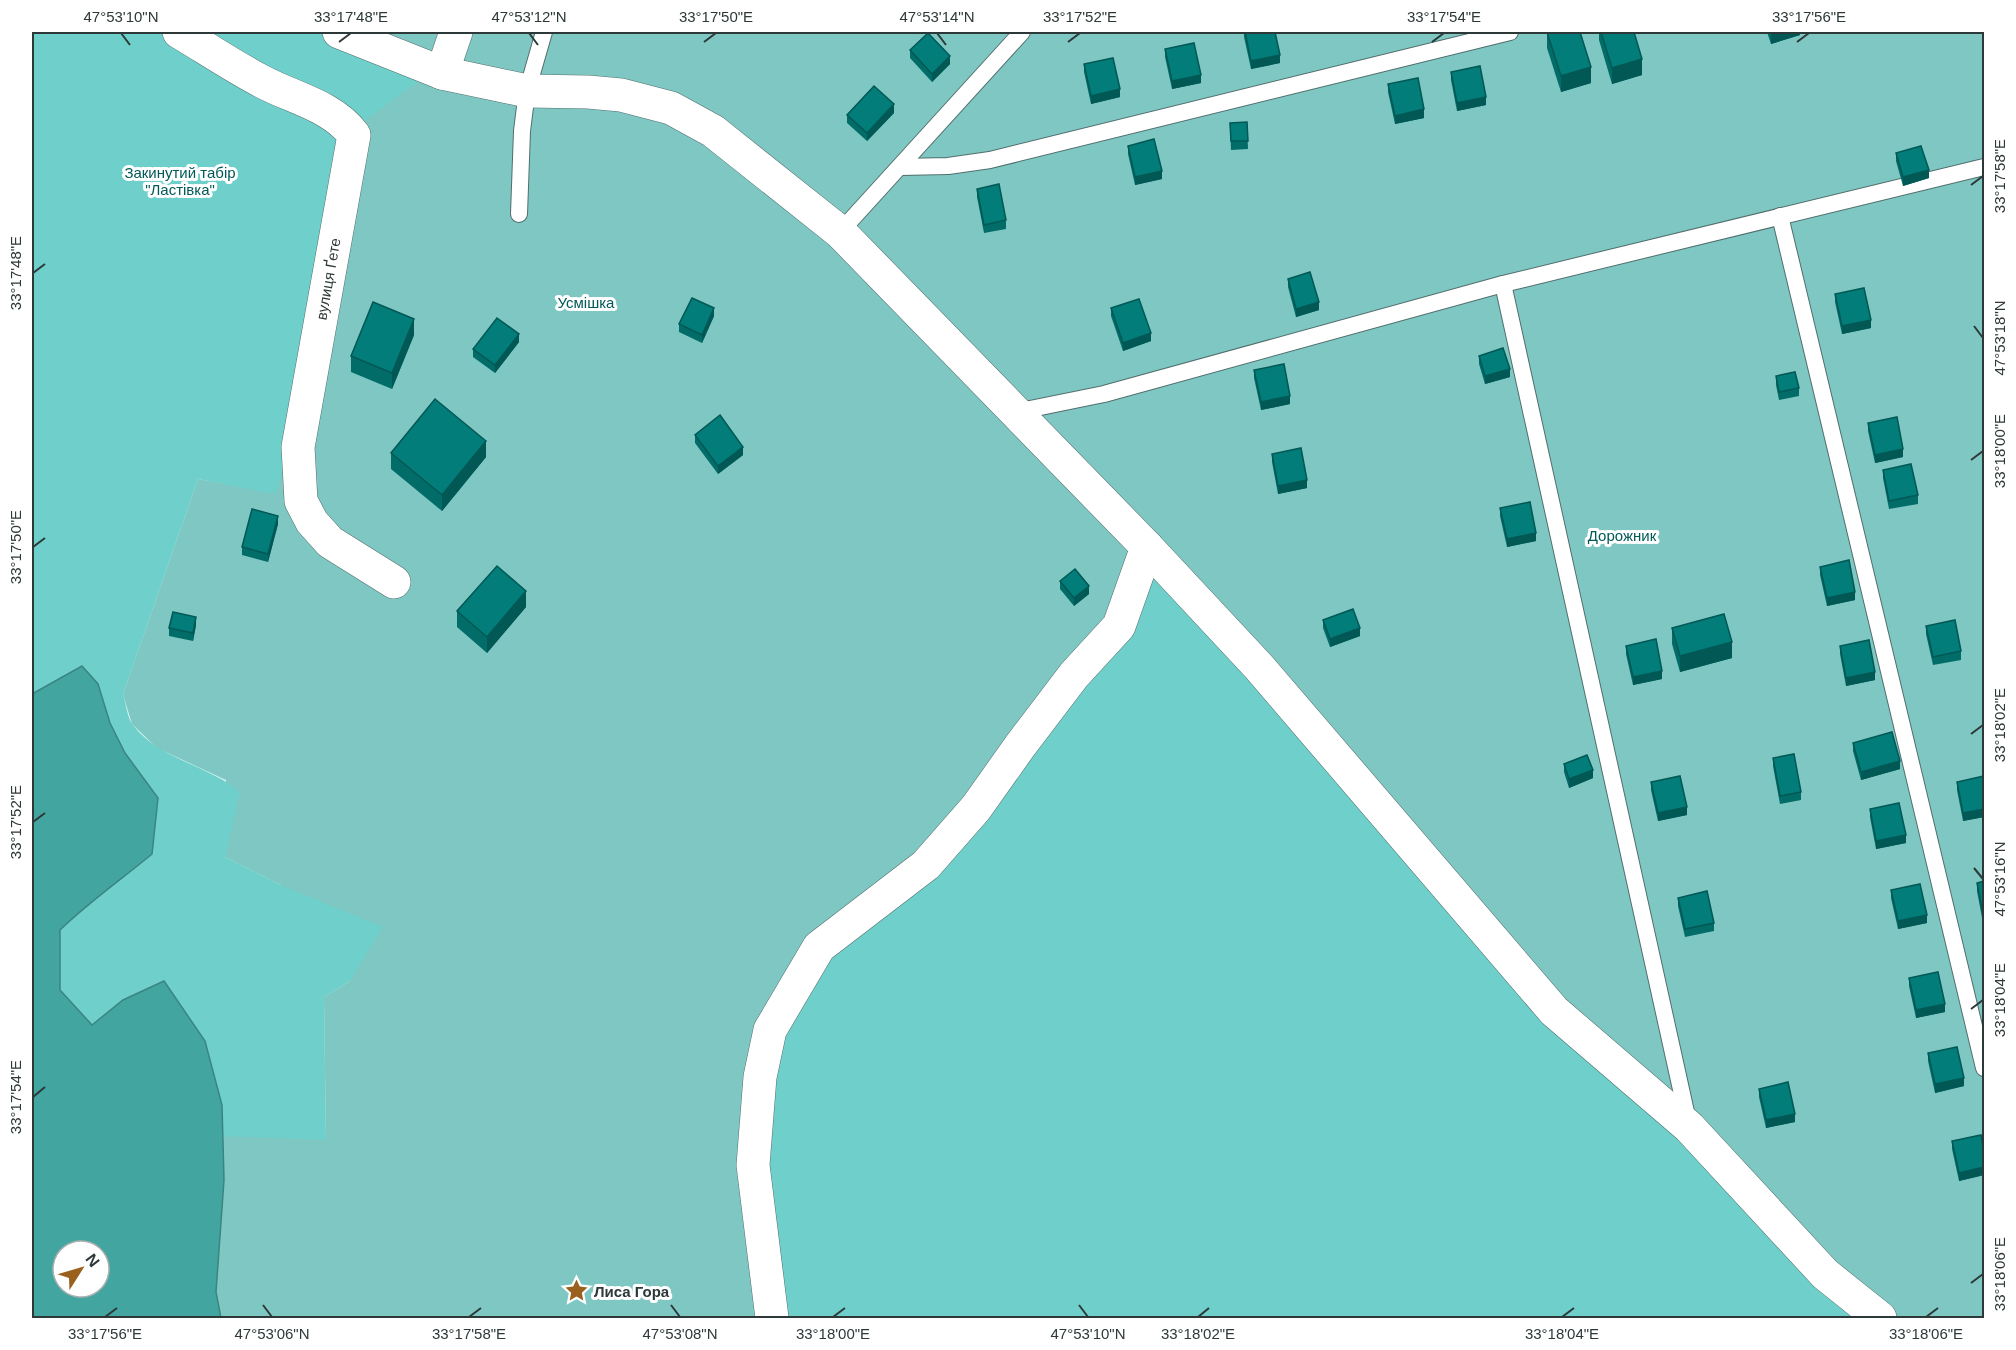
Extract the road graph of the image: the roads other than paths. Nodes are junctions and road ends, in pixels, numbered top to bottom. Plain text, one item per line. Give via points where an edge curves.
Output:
1 (179, 32) edge
2 (339, 32) edge
3 (456, 32) edge
4 (544, 32) edge
5 (1022, 32) edge
6 (1510, 32) edge
7 (442, 73) junction
8 (527, 91) junction
9 (900, 167) junction
10 (1984, 167) edge
11 (519, 214) dead end
12 (1780, 216) junction
13 (840, 232) junction
14 (1503, 284) junction
15 (1016, 412) junction
16 (1147, 547) junction
17 (394, 582) dead end
18 (1984, 1068) edge
19 (1689, 1127) junction
20 (772, 1318) edge
21 (1880, 1318) edge

1 - 17 street, вулиця Ґете via 263,82 324,109 354,135 298,447 301,501 312,522 330,542
2 - 7 street
3 - 7 street
4 - 8 lane
5 - 9 lane
6 - 9 lane via 990,160
7 - 8 street
8 - 11 lane
8 - 13 street via 621,95 670,108 712,131
9 - 13 lane
10 - 12 lane
12 - 14 lane
12 - 18 lane
13 - 15 street
14 - 15 lane via 1104,394
14 - 19 lane
15 - 16 street
16 - 19 street via 1259,667 1554,1011
16 - 20 street via 1119,626 1074,675 976,808 926,865 819,946 770,1030 760,1077 753,1165
19 - 21 street via 1825,1274

